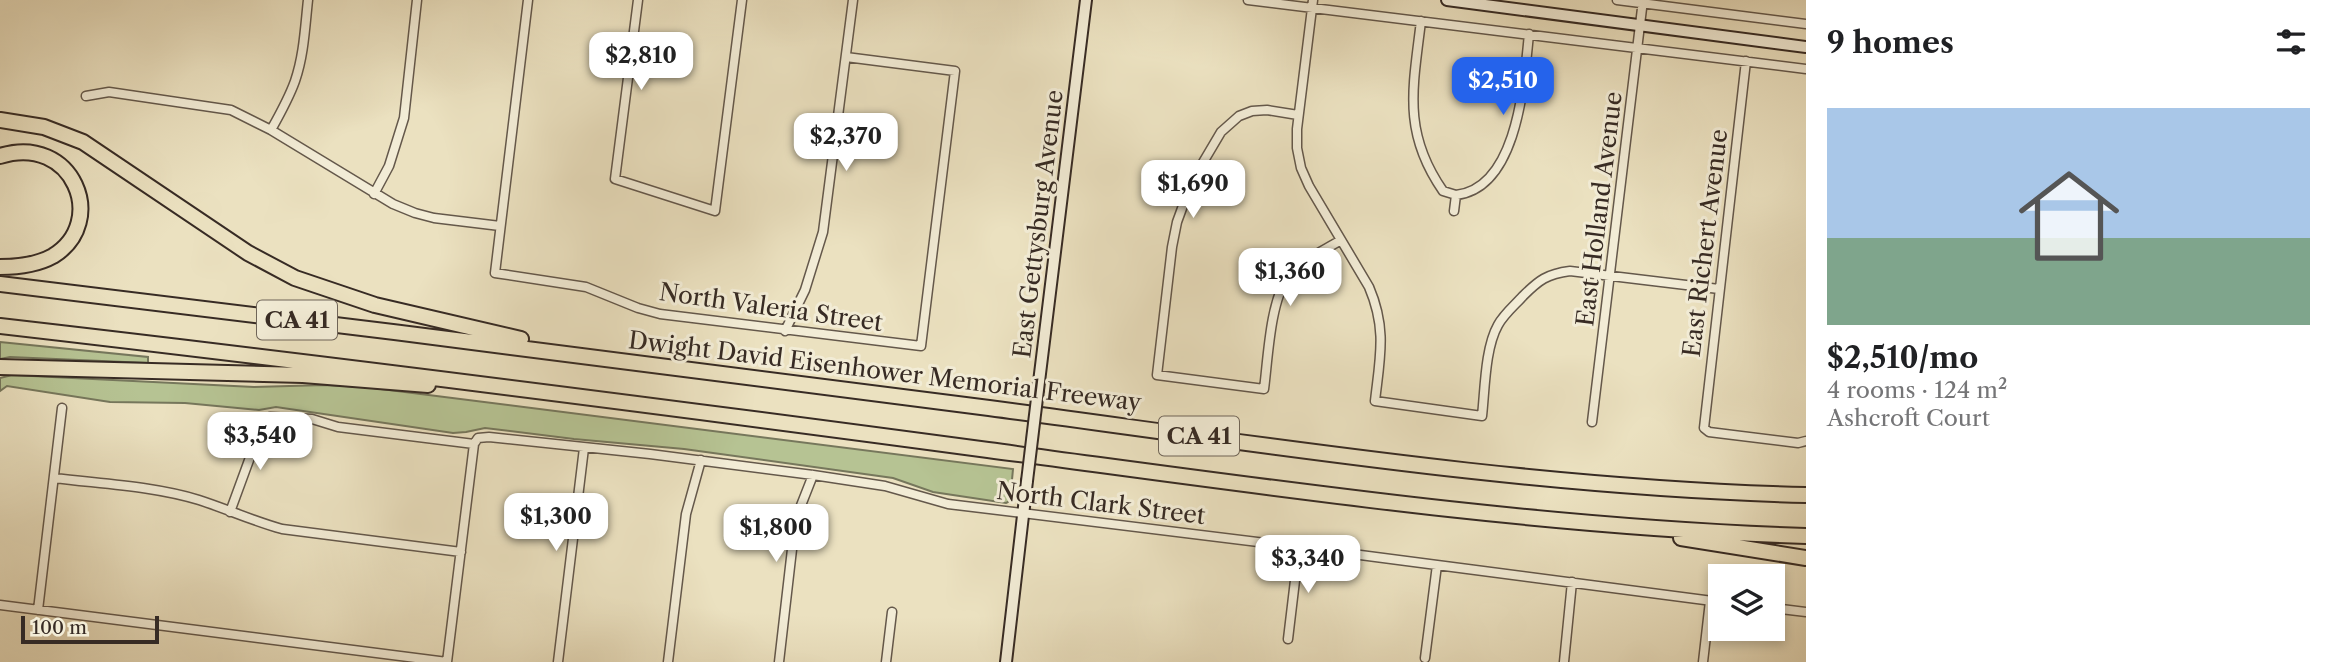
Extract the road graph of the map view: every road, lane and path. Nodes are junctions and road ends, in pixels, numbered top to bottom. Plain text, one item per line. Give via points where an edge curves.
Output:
1 (308, 0) edge
2 (417, 0) edge
3 (528, 0) edge
4 (638, 0) edge
5 (742, 0) edge
6 (853, 0) edge
7 (1086, 0) edge
8 (1248, 0) edge
9 (1447, 0) edge
10 (1618, 0) edge
11 (1643, 2) edge
12 (1312, 4) edge
13 (1421, 21) junction
14 (1806, 24) edge
15 (1641, 26) junction
16 (1529, 34) junction
17 (1806, 47) edge
18 (1638, 48) junction
19 (846, 57) junction
20 (1746, 61) junction
21 (1806, 69) edge
22 (86, 96) dead end
23 (1298, 115) junction
24 (0, 120) edge
25 (271, 130) junction
26 (0, 156) edge
27 (374, 194) junction
28 (1456, 195) junction
29 (1454, 211) dead end
30 (500, 226) junction
31 (1341, 240) junction
32 (0, 267) edge
33 (1610, 275) junction
34 (0, 284) edge
35 (1719, 289) junction
36 (0, 326) edge
37 (785, 331) junction
38 (0, 334) edge
39 (194, 348) junction
40 (594, 356) junction
41 (0, 367) edge
42 (552, 392) junction
43 (62, 408) dead end
44 (1592, 422) dead end
45 (476, 441) junction
46 (1806, 442) edge
47 (584, 448) junction
48 (701, 460) junction
49 (813, 475) junction
50 (54, 478) junction
51 (1806, 487) edge
52 (1759, 494) junction
53 (1806, 495) edge
54 (230, 512) junction
55 (1024, 512) junction
56 (1594, 524) junction
57 (1806, 536) edge
58 (1299, 547) junction
59 (461, 552) junction
60 (1806, 558) edge
61 (1437, 565) junction
62 (1572, 582) junction
63 (1708, 601) edge
64 (0, 605) edge
65 (1785, 609) edge
66 (38, 610) junction
67 (892, 612) dead end
68 (1806, 612) edge
69 (1708, 618) edge
70 (1288, 639) dead end
71 (1425, 658) dead end
72 (447, 662) edge
73 (558, 662) edge
74 (668, 662) edge
75 (779, 662) edge
76 (886, 662) edge
77 (1006, 662) edge
78 (1564, 662) edge
79 (1703, 662) edge

1 - 25 street via 296,80
2 - 27 street via 404,118 390,166
3 - 30 street
4 - 5 street via 615,180 715,211
6 - 19 street
7 - 55 street, East Gettysburg Avenue, bridge
8 - 12 street
9 - 15 street
10 - 11 street
11 - 14 street
11 - 15 street, East Holland Avenue
12 - 13 street
12 - 23 street
13 - 16 street
13 - 28 street via 1412,117 1429,172 1443,191
15 - 17 street
15 - 18 street, East Holland Avenue
16 - 18 street
16 - 28 street via 1521,102 1504,156 1470,193
18 - 20 street
18 - 33 street, East Holland Avenue
19 - 37 street via 823,232 805,290
19 - 37 street, North Valeria Street via 955,71 921,346
20 - 21 street
20 - 35 street, East Richert Avenue
22 - 25 street via 109,92 216,106
23 - 31 street via 1301,168
23 - 31 street via 1267,110 1239,116 1221,132 1192,181 1172,247 1157,375 1264,389 1279,293 1301,264
24 - 40 highway via 44,127 83,142 248,253 313,285 375,306
25 - 27 street
26 - 32 highway via 30,153 58,161 73,180 80,208 76,228 61,251 38,262
27 - 30 street via 415,213
28 - 29 street
30 - 37 street, North Valeria Street via 495,274 586,287 660,314
31 - 33 street via 1369,287 1380,320 1375,401 1482,416 1491,345 1508,312 1552,273
33 - 35 street
33 - 44 street, East Holland Avenue
34 - 40 highway, Dwight David Eisenhower Memorial Freeway / CA 41
35 - 46 street, East Richert Avenue via 1704,428
36 - 39 highway, CA 41
38 - 39 highway
39 - 42 highway, CA 41
40 - 52 highway, Dwight David Eisenhower Memorial Freeway / CA 41 via 1438,467
41 - 42 highway via 303,375
42 - 56 highway, CA 41 via 1432,508
43 - 50 street
45 - 47 street, North Clark Street via 489,437
45 - 54 street, North Clark Street via 270,416 263,422
45 - 59 street
47 - 48 street, North Clark Street
47 - 73 street
48 - 49 street, North Clark Street
48 - 74 street via 686,514
49 - 55 street, North Clark Street via 885,486 948,504
49 - 75 street via 794,532
50 - 54 street via 152,490
50 - 66 street
51 - 52 highway
52 - 53 highway, Dwight David Eisenhower Memorial Freeway / CA 41
54 - 59 street via 282,529
55 - 58 street, North Clark Street
55 - 77 street, East Gettysburg Avenue
56 - 57 highway, CA 41
56 - 60 highway
58 - 61 street, North Clark Street
58 - 70 street
59 - 72 street
61 - 62 street, North Clark Street
61 - 71 street
62 - 63 street, North Clark Street
62 - 78 street
64 - 66 street
65 - 68 street
66 - 72 street
67 - 76 street
69 - 79 street

